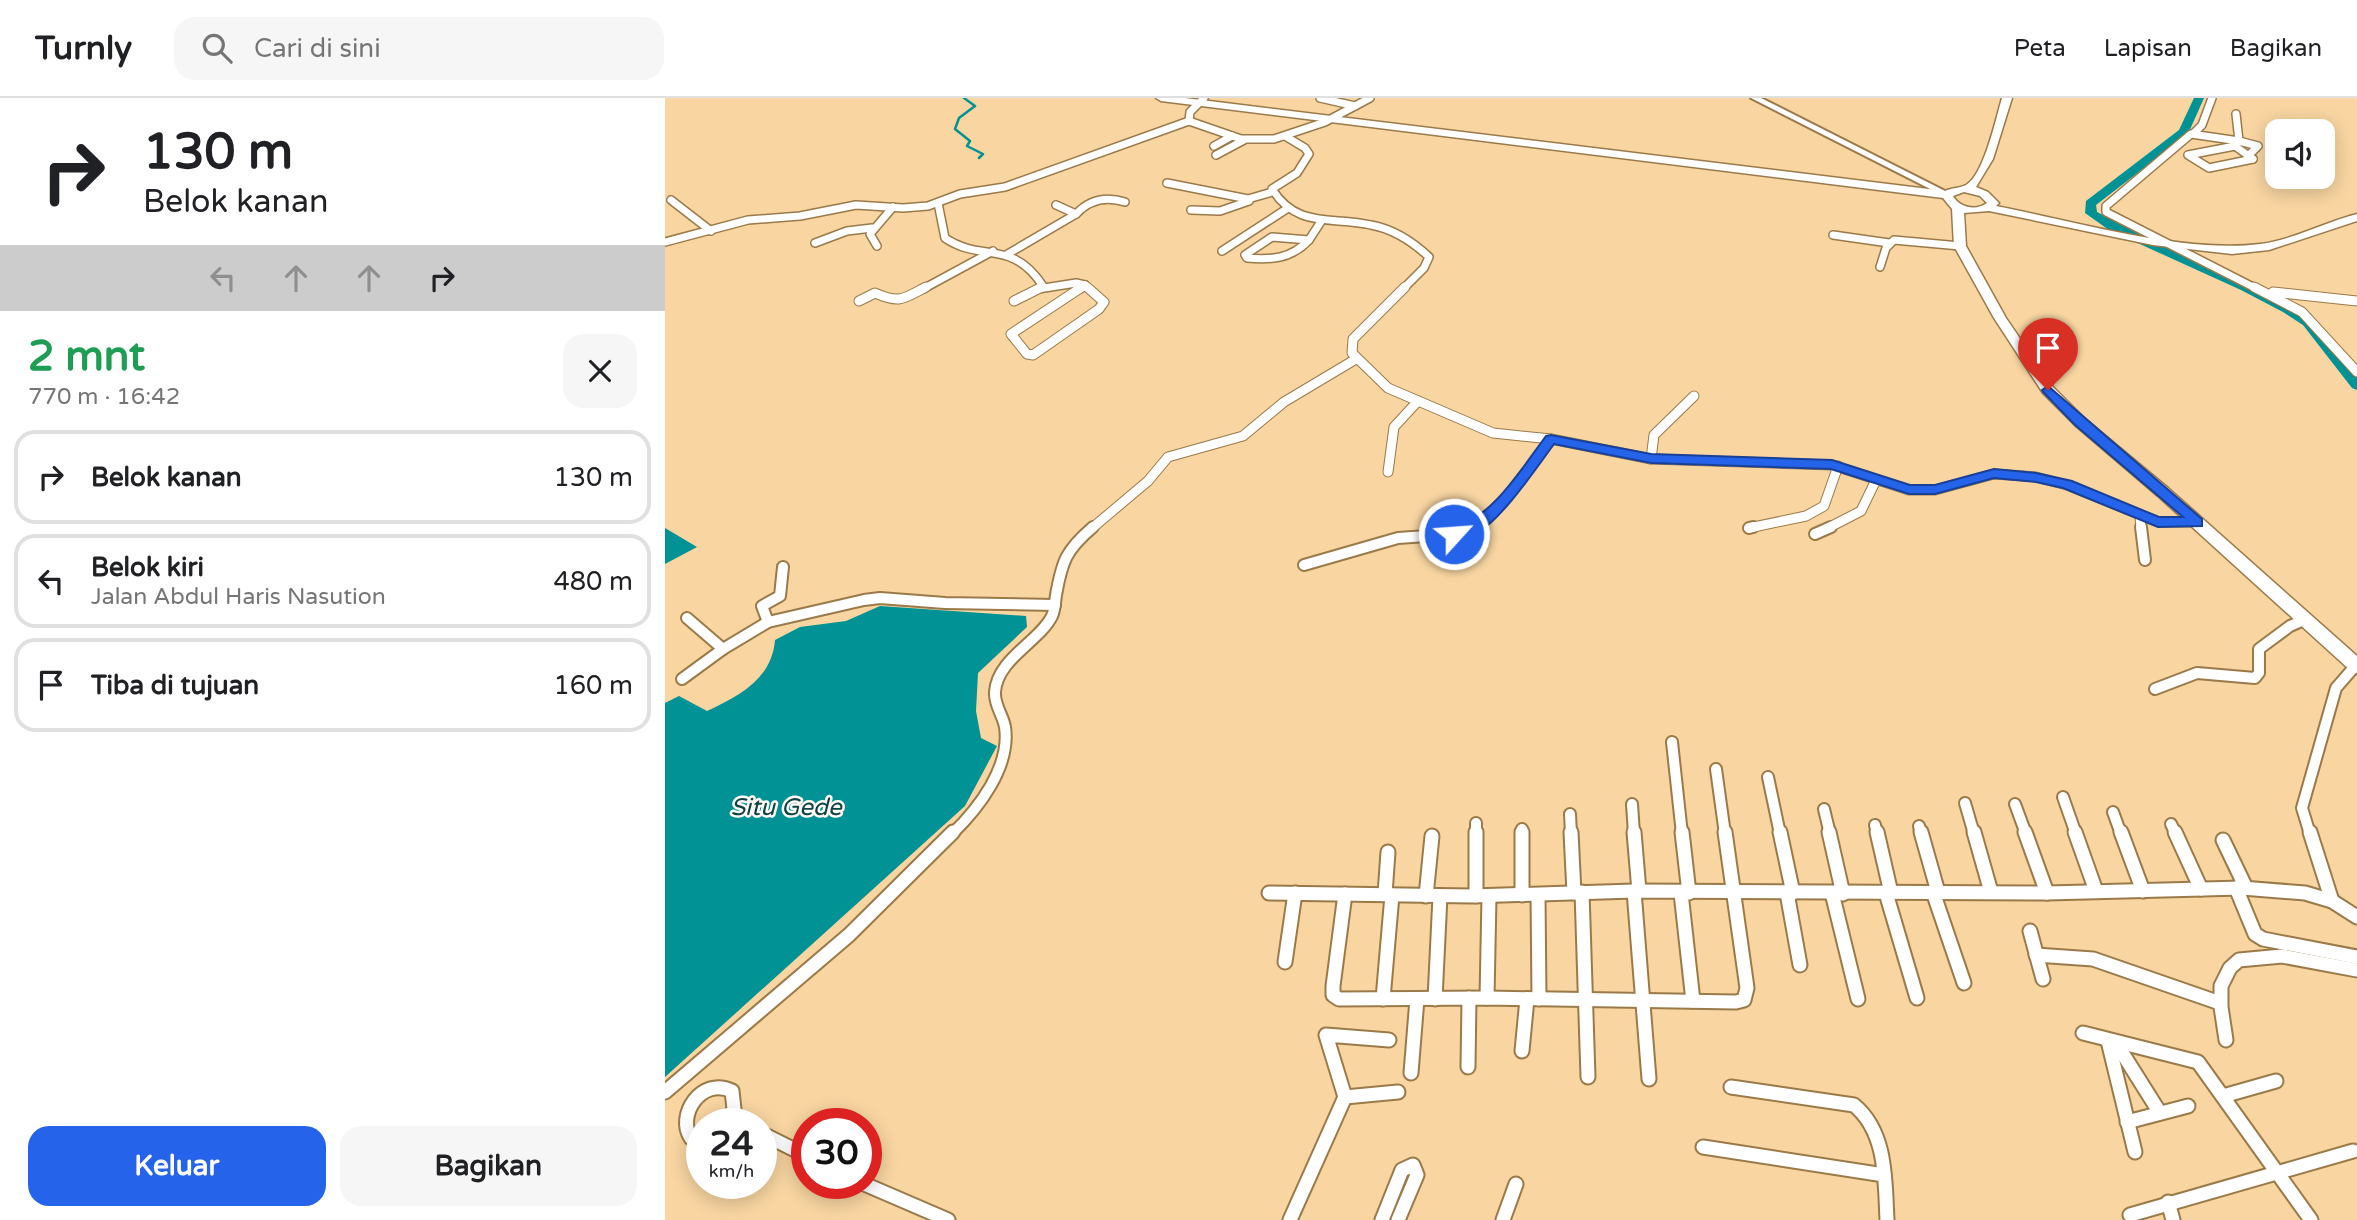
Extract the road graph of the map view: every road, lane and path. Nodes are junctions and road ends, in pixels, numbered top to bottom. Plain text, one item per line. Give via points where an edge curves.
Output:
1 (1163, 98) edge
2 (1320, 98) edge
3 (1370, 98) edge
4 (1755, 98) edge
5 (1767, 98) edge
6 (2007, 98) edge
7 (2211, 98) edge
8 (1201, 100) edge
9 (1355, 106) junction
10 (1785, 111) junction
11 (2236, 114) dead end
12 (1329, 119) junction
13 (1189, 121) junction
14 (2194, 133) junction
15 (1232, 136) junction
16 (1285, 136) junction
17 (1244, 139) junction
18 (2237, 144) junction
19 (1214, 146) dead end
20 (1216, 155) dead end
21 (2249, 155) junction
22 (1167, 183) dead end
23 (1973, 185) junction
24 (1922, 187) junction
25 (1272, 192) junction
26 (1255, 198) junction
27 (1951, 198) junction
28 (671, 200) dead end
29 (1125, 202) dead end
30 (938, 203) junction
31 (1056, 205) dead end
32 (893, 207) junction
33 (1986, 207) junction
34 (2357, 207) edge
35 (1288, 208) junction
36 (1191, 210) dead end
37 (1076, 214) junction
38 (2357, 217) edge
39 (1322, 220) junction
40 (1960, 225) junction
41 (2089, 226) junction
42 (872, 228) junction
43 (711, 231) junction
44 (2128, 234) junction
45 (1833, 235) dead end
46 (1311, 240) junction
47 (2158, 240) junction
48 (665, 242) edge
49 (815, 243) dead end
50 (1889, 243) junction
51 (877, 246) dead end
52 (1961, 246) junction
53 (993, 251) junction
54 (1222, 251) dead end
55 (1006, 255) junction
56 (1880, 267) dead end
57 (1085, 285) junction
58 (1043, 286) junction
59 (2261, 290) junction
60 (859, 301) dead end
61 (1014, 301) dead end
62 (2357, 301) edge
63 (1356, 359) junction
64 (2357, 372) edge
65 (1694, 396) dead end
66 (1418, 401) junction
67 (1551, 439) junction
68 (1651, 459) junction
69 (1837, 466) junction
70 (1388, 472) dead end
71 (1876, 480) junction
72 (2140, 516) junction
73 (2197, 522) junction
74 (1749, 528) dead end
75 (1815, 534) dead end
76 (2145, 560) dead end
77 (1304, 565) dead end
78 (783, 568) dead end
79 (1055, 605) junction
80 (687, 618) dead end
81 (2306, 620) junction
82 (768, 622) junction
83 (723, 649) junction
84 (2357, 666) edge
85 (682, 679) dead end
86 (2155, 689) dead end
87 (1672, 742) dead end
88 (1716, 769) dead end
89 (1768, 777) dead end
90 (2063, 797) dead end
91 (1965, 803) dead end
92 (1632, 804) dead end
93 (2015, 804) dead end
94 (1824, 809) dead end
95 (2113, 812) dead end
96 (1570, 814) dead end
97 (1476, 823) dead end
98 (2171, 824) dead end
99 (1875, 825) dead end
100 (1919, 826) dead end
101 (1522, 829) dead end
102 (1432, 836) dead end
103 (2223, 839) dead end
104 (1388, 852) dead end
105 (2241, 888) junction
106 (2200, 889) junction
107 (1637, 891) junction
108 (2096, 891) junction
109 (2143, 891) junction
110 (1578, 892) junction
111 (1935, 892) junction
112 (1991, 892) junction
113 (1269, 893) dead end
114 (1295, 893) junction
115 (1685, 893) junction
116 (1733, 893) junction
117 (1790, 893) junction
118 (1838, 893) junction
119 (1889, 893) junction
120 (2047, 893) junction
121 (1345, 894) junction
122 (1389, 895) junction
123 (1522, 895) junction
124 (1538, 895) junction
125 (1433, 896) junction
126 (1482, 896) junction
127 (2332, 901) junction
128 (2357, 917) edge
129 (2030, 931) dead end
130 (2036, 955) junction
131 (2357, 957) edge
132 (1285, 962) dead end
133 (1800, 965) dead end
134 (2357, 970) edge
135 (2043, 979) dead end
136 (1964, 983) dead end
137 (1469, 998) junction
138 (1487, 998) junction
139 (1383, 999) junction
140 (1417, 999) junction
141 (1435, 999) junction
142 (1533, 999) junction
143 (1858, 999) dead end
144 (1917, 999) dead end
145 (1584, 1000) junction
146 (1643, 1001) junction
147 (1693, 1001) junction
148 (2220, 1003) junction
149 (2083, 1033) dead end
150 (1389, 1040) dead end
151 (2226, 1040) dead end
152 (2112, 1042) junction
153 (1522, 1051) dead end
154 (1468, 1067) dead end
155 (1411, 1073) dead end
156 (1588, 1077) dead end
157 (1649, 1079) dead end
158 (2276, 1081) dead end
159 (1731, 1087) dead end
160 (665, 1092) edge
161 (1398, 1092) dead end
162 (2223, 1096) junction
163 (1345, 1097) junction
164 (2188, 1106) dead end
165 (734, 1108) edge
166 (2160, 1113) junction
167 (2127, 1122) junction
168 (686, 1136) edge
169 (1703, 1147) dead end
170 (2135, 1152) dead end
171 (2353, 1152) dead end
172 (2277, 1172) junction
173 (1884, 1175) junction
174 (1516, 1184) dead end
175 (882, 1192) edge
176 (2168, 1202) junction
177 (2130, 1215) dead end
178 (948, 1220) edge
179 (1290, 1220) edge
180 (1382, 1220) edge
181 (1398, 1220) edge
182 (1503, 1220) edge
183 (1887, 1220) edge
184 (2173, 1220) edge
185 (2311, 1220) edge

1 - 8 main road
2 - 9 street
3 - 9 street
4 - 10 street
5 - 10 street
6 - 23 main road
7 - 14 street
8 - 12 main road
8 - 13 street via 1190,112
9 - 12 street
10 - 24 street
10 - 27 street
11 - 18 street
12 - 16 street
12 - 24 main road via 1895,188
13 - 15 street
13 - 30 street via 1005,187 960,194
14 - 18 street via 2210,132
14 - 47 street via 2106,206 2111,217
15 - 17 street
15 - 19 street
16 - 17 street
16 - 25 street via 1309,154 1302,168 1273,186
17 - 20 street
18 - 21 street
18 - 21 street via 2259,146
18 - 21 street via 2188,155 2209,168 2253,159
22 - 26 street via 1233,198
23 - 27 main road
23 - 33 main road via 1984,193
24 - 27 main road
25 - 26 street
25 - 35 street
26 - 36 street via 1220,211
27 - 33 main road
27 - 40 main road
28 - 43 street
29 - 37 street via 1101,199 1082,206
30 - 32 street
30 - 53 street via 945,238
31 - 37 street
32 - 42 street
32 - 43 street via 856,205 748,220
33 - 40 main road
33 - 41 main road
34 - 47 main road via 2244,243
35 - 39 street via 1299,216
35 - 54 street
37 - 55 street
38 - 47 main road via 2248,250
39 - 46 street
39 - 63 street via 1380,227 1429,257 1424,268 1353,339
40 - 52 main road
41 - 44 main road
41 - 44 main road
42 - 49 street
42 - 51 street via 869,237
43 - 48 street
44 - 47 main road
45 - 50 street
46 - 46 street via 1281,260 1245,255 1272,237
47 - 59 street
50 - 52 street via 1904,240
50 - 56 street
52 - 73 main road via 2000,318 2048,390
53 - 55 street
53 - 60 street via 901,300 875,293
55 - 58 street via 1034,269
57 - 57 street via 1013,332 1011,336 1027,354 1036,354 1103,306
57 - 58 street
58 - 61 street
59 - 62 street
59 - 64 street via 2302,312
63 - 66 street via 1388,388
63 - 79 street via 1284,402 1243,436 1168,457 1148,481 1065,553
65 - 68 street via 1654,435
66 - 67 street via 1485,431
66 - 70 street via 1394,427
67 - 68 street
67 - 77 street via 1519,482 1471,530 1400,538
68 - 69 street
69 - 71 street
69 - 74 street via 1823,506 1806,516
71 - 72 street via 1919,490 1994,474 2036,477
71 - 75 street via 1864,511
72 - 73 street via 2165,523
72 - 76 street
73 - 81 main road
78 - 82 street via 780,596 762,606
79 - 82 street via 880,598
79 - 160 street via 1046,625 1001,672 995,691 1006,737 999,771 969,817 849,935
80 - 83 street
81 - 84 main road
81 - 86 street via 2259,649 2255,678 2197,673
82 - 83 street
83 - 85 street
84 - 127 street via 2336,688 2302,808
87 - 115 street
88 - 116 street
89 - 117 street
90 - 108 street
91 - 112 street
92 - 107 street
93 - 120 street
94 - 118 street
95 - 109 street
96 - 110 street
97 - 126 street
98 - 106 street
99 - 119 street
100 - 111 street
101 - 123 street
102 - 125 street
103 - 105 street
104 - 122 street
105 - 106 street
105 - 127 street via 2305,893
105 - 131 street via 2255,934 2263,939
106 - 109 street
107 - 110 street
107 - 115 street
107 - 146 street
108 - 109 street
108 - 120 street
110 - 124 street
110 - 145 street
111 - 112 street
111 - 119 street
111 - 136 street
112 - 120 street
113 - 114 street
114 - 121 street
114 - 132 street
115 - 116 street
115 - 147 street
116 - 117 street
116 - 147 street via 1747,994 1736,1002
117 - 118 street
117 - 133 street
118 - 119 street
118 - 143 street
119 - 144 street
121 - 122 street
121 - 139 street via 1333,995 1339,999
122 - 125 street
122 - 139 street
123 - 124 street
123 - 126 street
124 - 142 street
125 - 126 street
125 - 141 street
126 - 138 street
127 - 128 street
129 - 130 street
130 - 135 street
130 - 148 street via 2093,959
134 - 148 street via 2282,956 2239,960 2223,977
137 - 138 street
137 - 141 street
137 - 154 street
138 - 142 street
139 - 140 street
140 - 141 street
140 - 155 street
142 - 145 street
142 - 153 street
145 - 146 street
145 - 156 street
146 - 147 street
146 - 157 street
148 - 151 street
149 - 152 street
150 - 163 street via 1326,1035
152 - 162 street via 2198,1062
152 - 166 street
152 - 167 street
158 - 162 street
159 - 173 street via 1863,1109 1870,1117
161 - 163 street
162 - 172 street
163 - 179 street
164 - 166 street
165 - 168 street via 729,1087 715,1086 696,1095 681,1114 679,1128
166 - 167 street
167 - 170 street
169 - 173 street
171 - 172 street
172 - 176 street
172 - 185 street
173 - 183 street
174 - 182 street
175 - 178 street
176 - 177 street
176 - 184 street
180 - 181 street via 1402,1170 1413,1166 1417,1175

